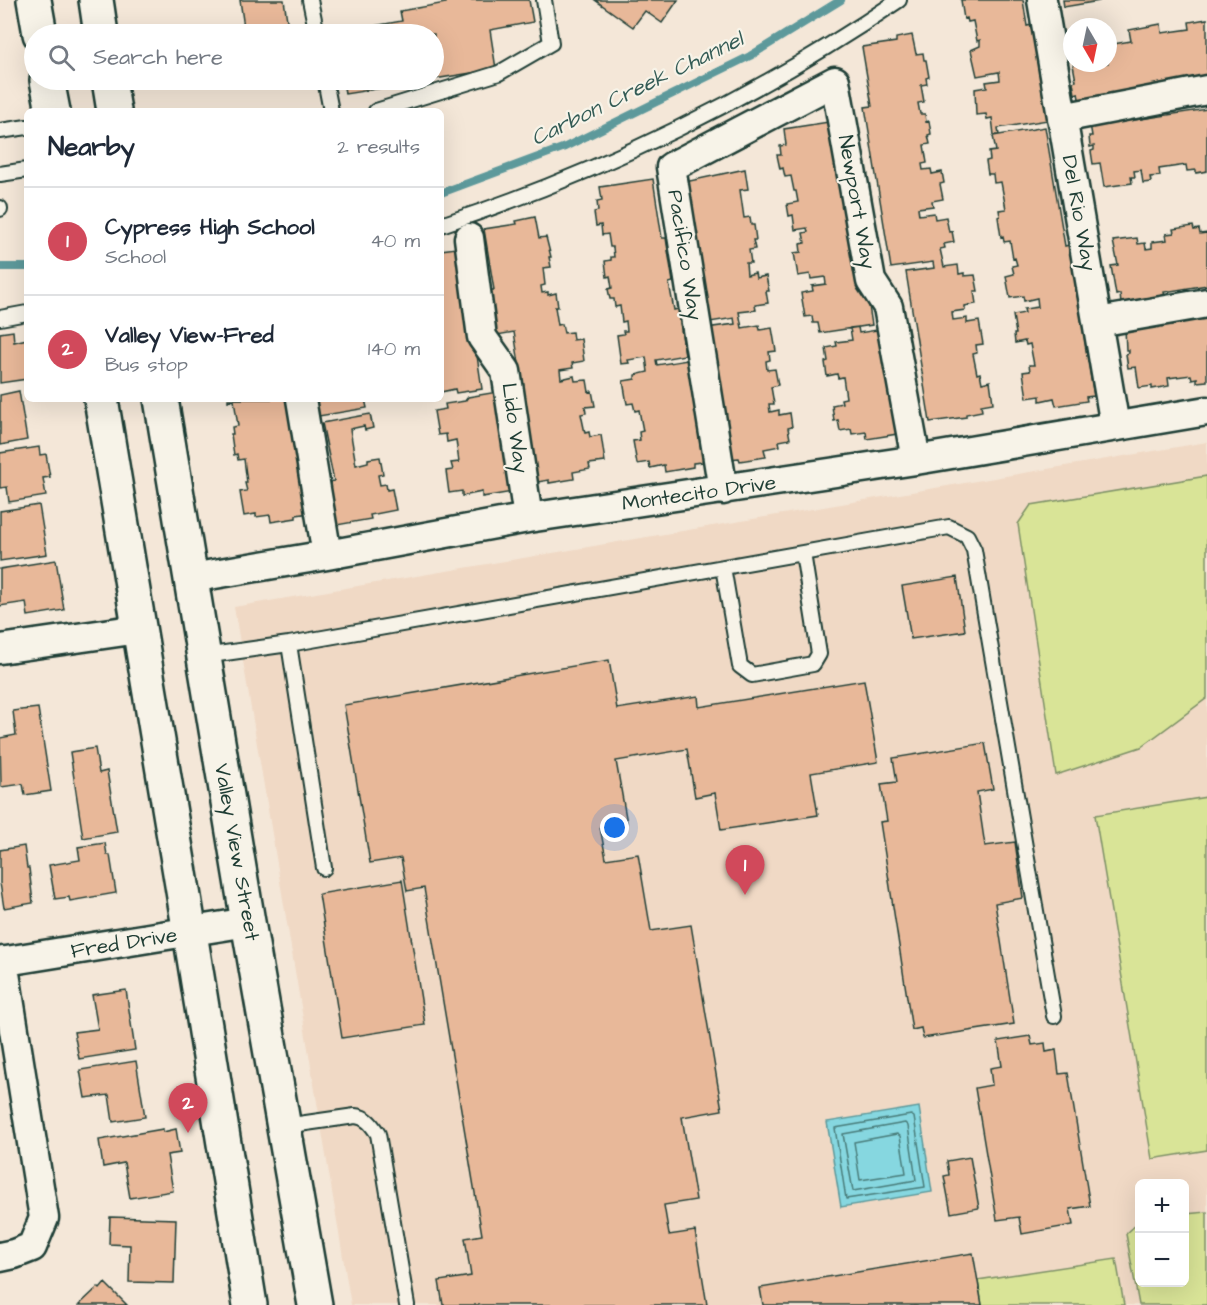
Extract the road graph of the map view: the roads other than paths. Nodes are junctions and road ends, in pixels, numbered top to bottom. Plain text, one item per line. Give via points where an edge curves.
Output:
1 (34, 0) edge
2 (96, 0) edge
3 (310, 0) edge
4 (544, 0) edge
5 (899, 0) edge
6 (1042, 0) edge
7 (38, 24) edge
8 (100, 24) edge
9 (315, 24) edge
10 (835, 81) joint
11 (49, 90) edge
12 (111, 90) edge
13 (327, 90) edge
14 (444, 90) edge
15 (444, 90) edge
16 (1207, 90) edge
17 (52, 108) edge
18 (114, 108) edge
19 (330, 108) edge
20 (386, 108) edge
21 (1062, 118) junction
22 (24, 128) edge
23 (0, 132) edge
24 (24, 170) edge
25 (0, 174) edge
26 (444, 224) edge
27 (470, 238) dead end
28 (1207, 303) edge
29 (24, 314) edge
30 (0, 318) edge
31 (1098, 322) junction
32 (102, 402) edge
33 (162, 402) edge
34 (302, 402) edge
35 (1207, 411) edge
36 (1114, 426) junction
37 (916, 460) junction
38 (723, 490) junction
39 (528, 518) junction
40 (803, 553) junction
41 (327, 555) junction
42 (723, 567) junction
43 (191, 578) junction
44 (140, 629) junction
45 (289, 644) junction
46 (0, 649) edge
47 (204, 656) junction
48 (324, 868) dead end
49 (248, 922) junction
50 (190, 933) junction
51 (2, 962) edge
52 (1054, 1016) dead end
53 (285, 1126) junction
54 (0, 1257) edge
55 (250, 1305) edge
56 (315, 1305) edge
57 (407, 1305) edge

1 - 7 main road
2 - 8 main road
3 - 9 lane
4 - 14 lane via 552,43 499,73
5 - 26 lane via 782,73 693,122 577,174
6 - 21 street, Del Rio Way
10 - 37 street, Newport Way via 871,281 888,307
10 - 38 street, Pacifico Way via 671,167
11 - 17 main road
12 - 18 main road
13 - 19 lane
15 - 20 lane
16 - 21 street
21 - 31 street, Del Rio Way
22 - 23 lane
24 - 25 lane
27 - 39 street, Lido Way via 482,337 506,371
28 - 31 street
29 - 30 lane
31 - 36 street, Del Rio Way
32 - 44 main road
33 - 43 main road, Valley View Street
34 - 41 street
35 - 36 street, Montecito Drive
36 - 37 street, Montecito Drive
37 - 38 street, Montecito Drive
38 - 39 street, Montecito Drive
39 - 41 street, Montecito Drive
40 - 42 lane
40 - 42 lane via 819,654 813,664 752,675 740,666
40 - 52 lane via 949,526 967,536 974,550
41 - 43 street, Montecito Drive
42 - 45 lane
43 - 47 main road, Valley View Street
44 - 46 street
44 - 50 main road
45 - 47 lane
45 - 48 lane
47 - 49 main road, Valley View Street
49 - 50 street, Fred Drive
49 - 53 main road, Valley View Street
50 - 51 street, Fred Drive
50 - 55 main road
51 - 54 street via 44,1218 32,1247
53 - 56 main road, Valley View Street
53 - 57 lane via 355,1116 370,1122 378,1134

